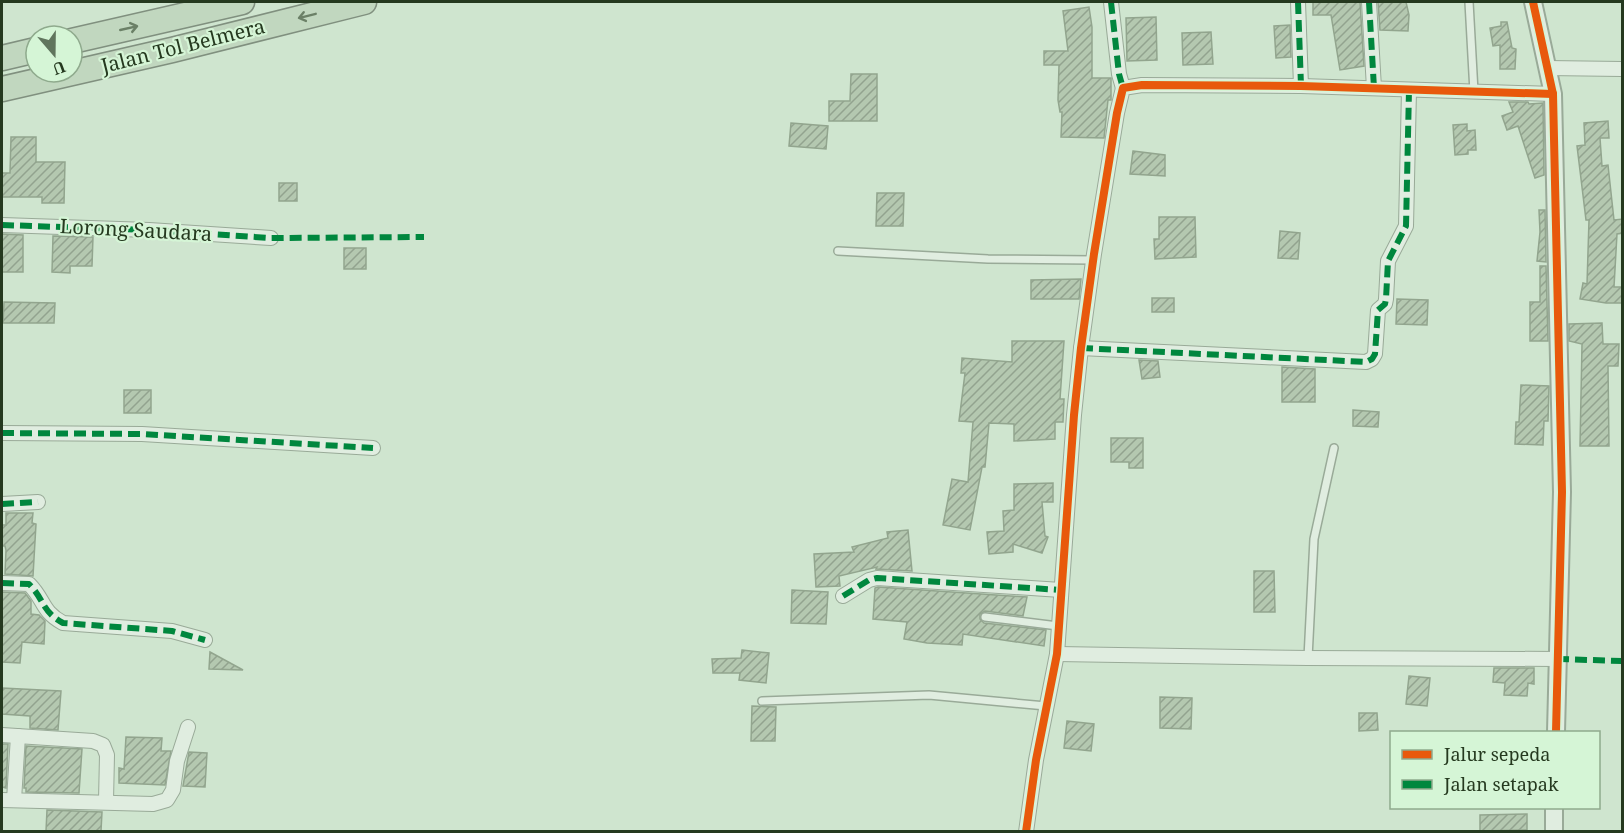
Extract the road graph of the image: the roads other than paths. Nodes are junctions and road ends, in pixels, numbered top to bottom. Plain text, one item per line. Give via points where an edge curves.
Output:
1 (242, 2) edge
2 (364, 2) edge
3 (1111, 2) edge
4 (1298, 2) edge
5 (1369, 2) edge
6 (1469, 2) edge
7 (1533, 2) edge
8 (84, 38) edge
9 (24, 53) edge
10 (2, 58) edge
11 (1547, 68) junction
12 (1623, 69) edge
13 (1301, 86) junction
14 (1123, 88) junction
15 (1374, 88) junction
16 (2, 89) edge
17 (1409, 90) junction
18 (1474, 92) junction
19 (1553, 94) junction
20 (2, 225) edge
21 (271, 238) dead end
22 (838, 251) dead end
23 (1093, 260) junction
24 (1081, 348) junction
25 (2, 433) edge
26 (373, 447) dead end
27 (1334, 448) dead end
28 (38, 502) dead end
29 (2, 504) edge
30 (2, 583) edge
31 (1061, 590) junction
32 (843, 596) dead end
33 (985, 617) dead end
34 (1058, 626) junction
35 (206, 640) dead end
36 (1057, 654) junction
37 (1308, 658) junction
38 (1557, 658) junction
39 (762, 701) dead end
40 (1046, 706) junction
41 (188, 728) dead end
42 (1556, 731) edge
43 (2, 735) edge
44 (18, 736) junction
45 (8, 800) edge
46 (106, 801) junction
47 (1554, 809) edge
48 (1026, 831) edge
49 (1554, 831) edge

8 -> 1 highway, Jalan Tol Belmera
2 -> 16 highway, Jalan Tol Belmera
3 - 14 street
4 - 13 street
5 - 15 street
6 - 18 lane
7 - 11 street
9 - 10 highway
11 - 12 street
11 - 19 street
13 - 14 street
13 - 15 street
14 - 23 street
15 - 17 street
17 - 18 street
17 - 24 street via 1406,226 1388,261 1386,299 1378,310 1372,359 1366,362
18 - 19 street
19 - 38 street via 1562,492
20 - 21 street, Lorong Saudara
22 - 23 lane
23 - 24 street
24 - 31 street
25 - 26 street via 142,434
27 - 37 lane via 1314,539
28 - 29 street
30 - 35 street via 29,584 50,616 63,623 172,630
31 - 32 street via 877,578
31 - 34 street
33 - 34 lane
34 - 36 street
36 - 37 street
36 - 40 street
37 - 38 street
38 - 42 street
39 - 40 lane via 929,695
40 - 48 street
41 - 46 street via 167,800 153,804
43 - 44 street
44 - 45 street
44 - 46 street via 103,745 107,755
45 - 46 street
47 - 49 street

